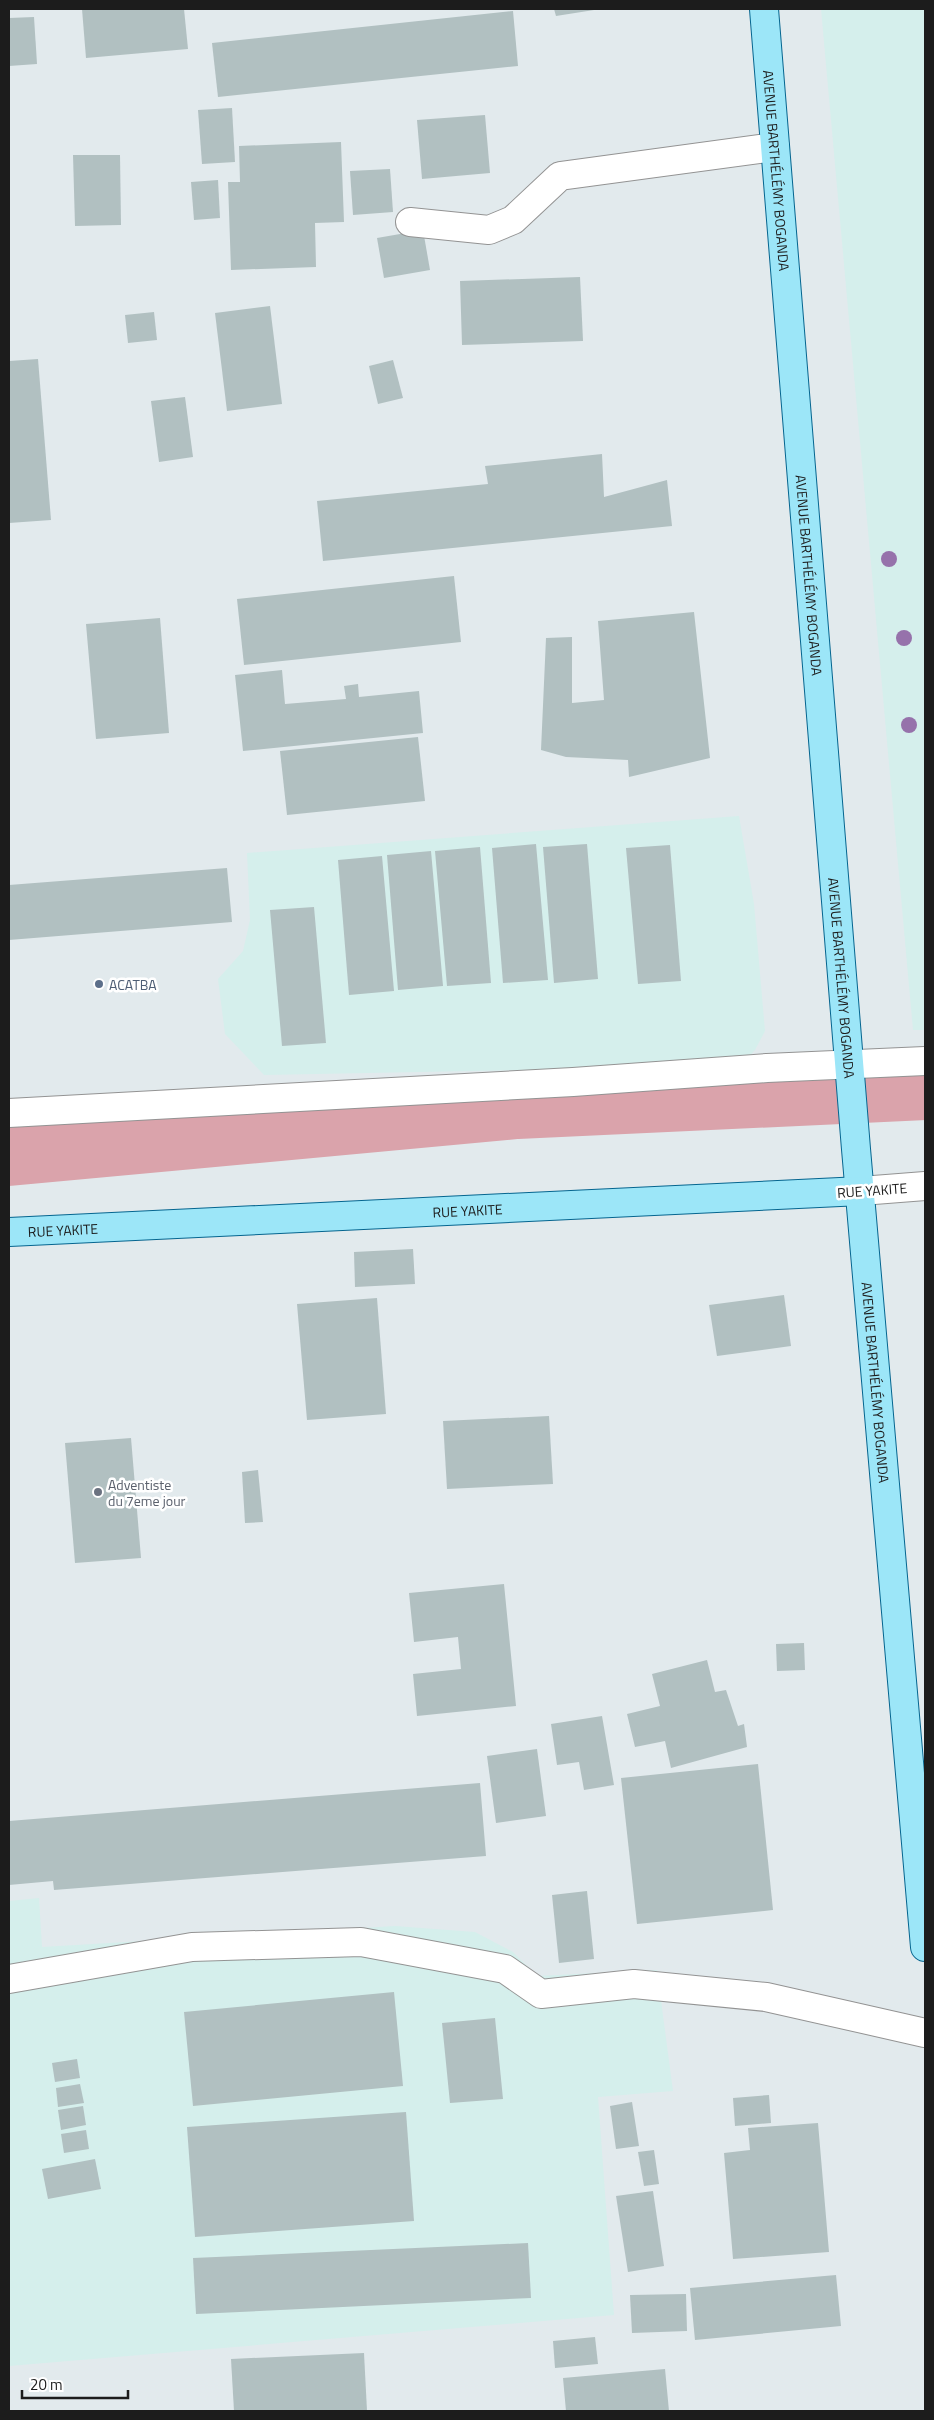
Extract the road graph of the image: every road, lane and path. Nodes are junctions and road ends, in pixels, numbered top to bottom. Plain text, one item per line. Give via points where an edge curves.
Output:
1 (764, 9) edge
2 (775, 147) junction
3 (410, 222) dead end
4 (925, 1061) edge
5 (851, 1065) junction
6 (9, 1113) edge
7 (925, 1186) edge
8 (861, 1191) junction
9 (9, 1232) edge
10 (925, 1947) edge
11 (9, 1979) edge
12 (925, 2033) edge

1 - 2 main road, AVENUE BARTHÉLÉMY BOGANDA
2 - 3 street via 560,176 513,220 489,230
2 - 5 main road, AVENUE BARTHÉLÉMY BOGANDA
4 - 5 street
5 - 6 street
5 - 8 main road, AVENUE BARTHÉLÉMY BOGANDA
7 - 8 street, RUE YAKITE
8 - 9 main road, RUE YAKITE
8 - 10 main road, AVENUE BARTHÉLÉMY BOGANDA
11 - 12 street via 192,1947 361,1942 505,1969 541,1994 634,1984 766,1997

